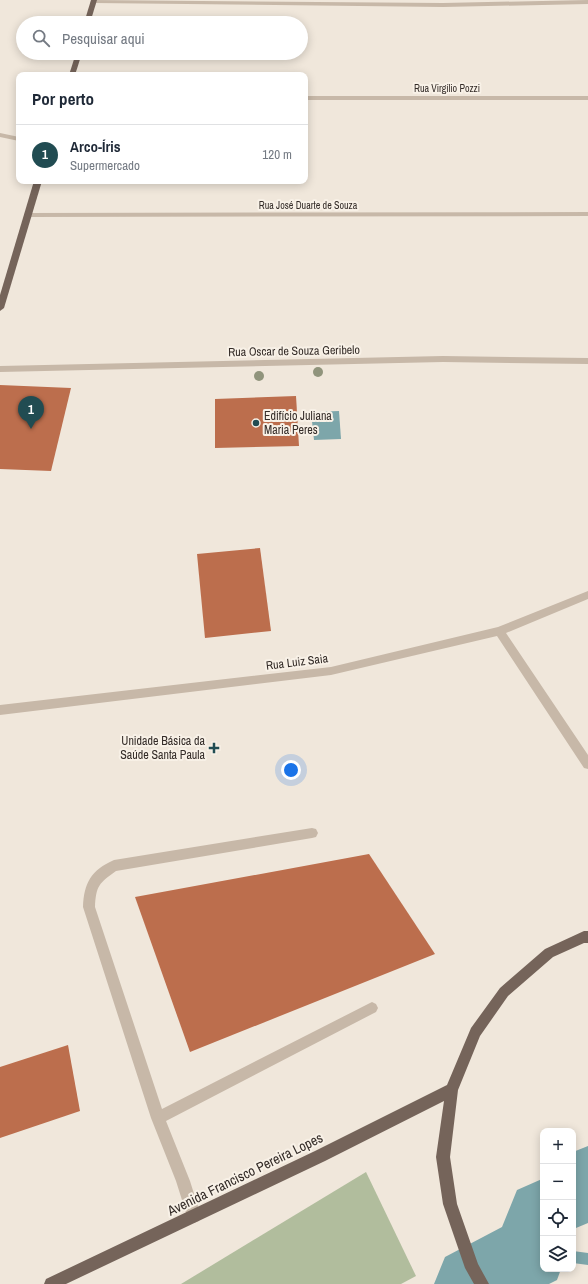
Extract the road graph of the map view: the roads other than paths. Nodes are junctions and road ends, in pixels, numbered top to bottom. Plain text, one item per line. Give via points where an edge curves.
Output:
1 (94, 0) edge
2 (588, 2) edge
3 (89, 16) edge
4 (77, 60) edge
5 (73, 72) edge
6 (308, 98) edge
7 (588, 98) edge
8 (0, 135) edge
9 (16, 138) edge
10 (37, 184) edge
11 (588, 214) edge
12 (28, 215) junction
13 (0, 308) edge
14 (588, 361) edge
15 (0, 369) edge
16 (588, 595) edge
17 (499, 631) junction
18 (0, 710) edge
19 (588, 764) edge
20 (312, 833) dead end
21 (588, 937) edge
22 (372, 1008) dead end
23 (452, 1090) junction
24 (158, 1118) junction
25 (194, 1216) junction
26 (51, 1284) edge
27 (482, 1284) edge

1 - 2 street via 436,5
1 - 3 main road
4 - 5 main road
6 - 7 street, Rua Virgílio Pozzi
8 - 9 street
10 - 12 main road
11 - 12 street, Rua José Duarte de Souza
12 - 13 main road
14 - 15 street, Rua Oscar de Souza Geribelo via 443,359
16 - 17 street, Rua Luiz Saia
17 - 18 street, Rua Luiz Saia via 331,671
17 - 19 street
20 - 24 street via 114,866 97,877 90,887 89,907
21 - 23 main road via 549,953 504,992 475,1032
22 - 24 street
23 - 25 main road, Avenida Francisco Pereira Lopes
23 - 27 main road via 444,1157 450,1204 472,1268
24 - 25 street
25 - 26 main road, Avenida Francisco Pereira Lopes

